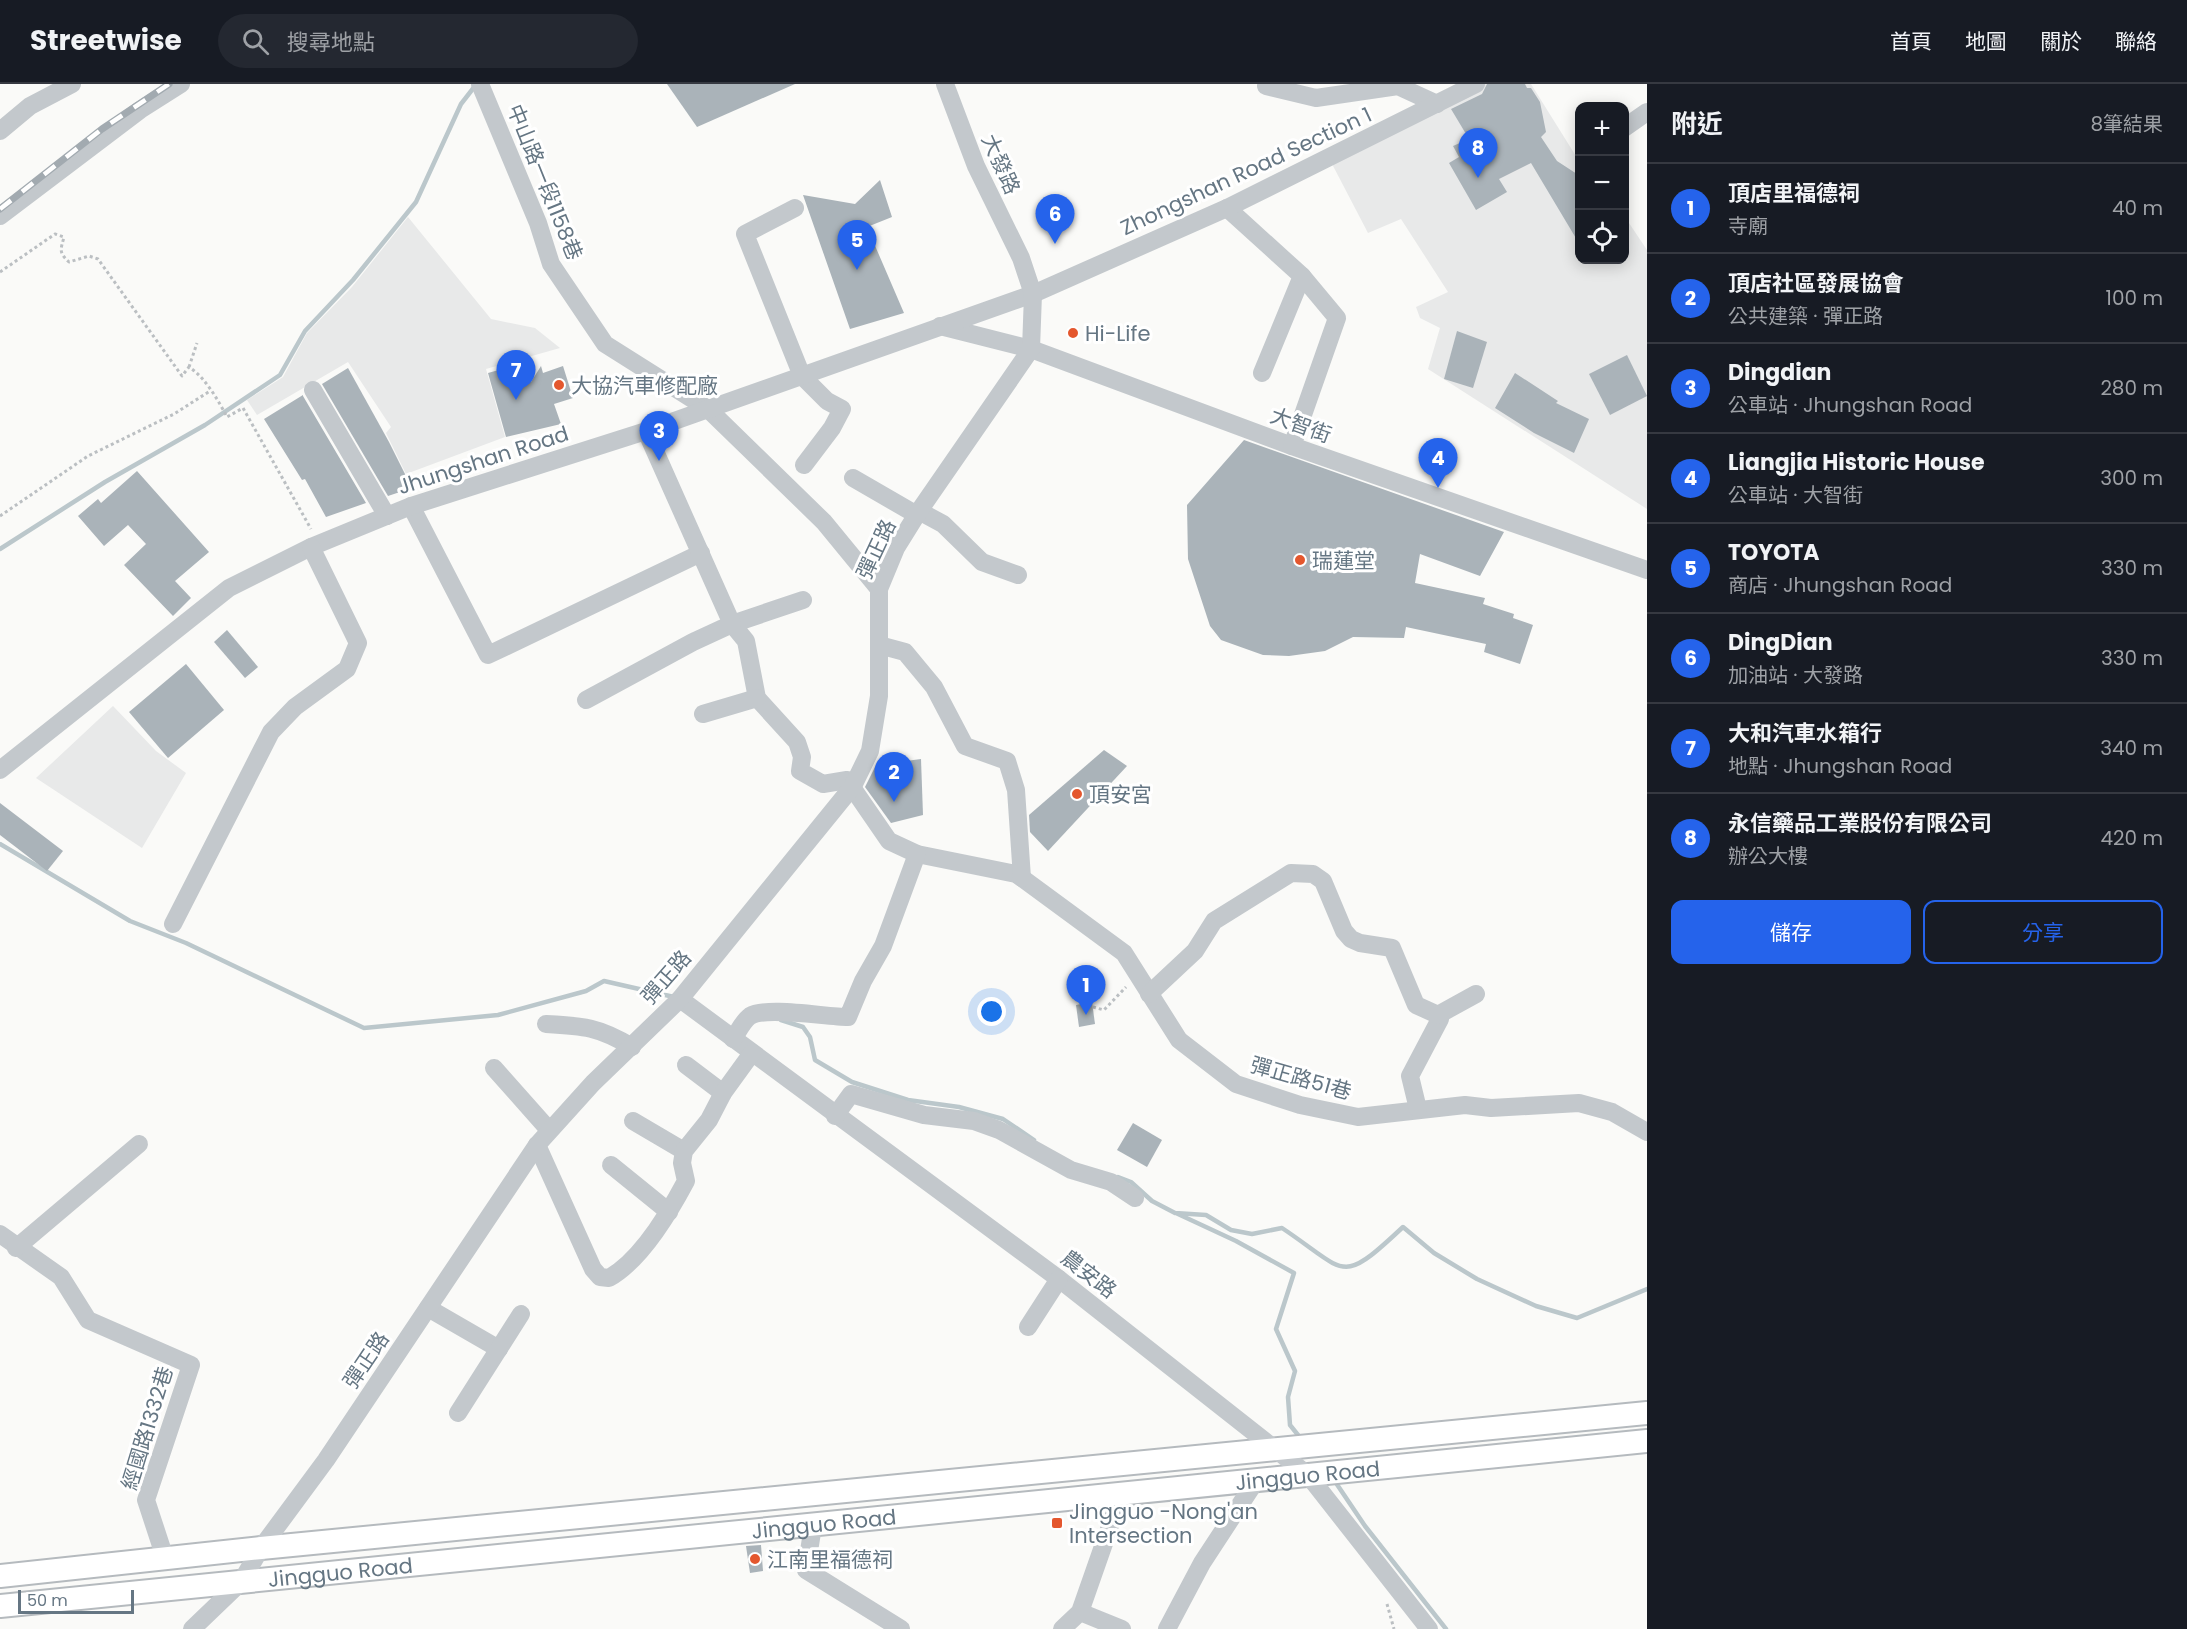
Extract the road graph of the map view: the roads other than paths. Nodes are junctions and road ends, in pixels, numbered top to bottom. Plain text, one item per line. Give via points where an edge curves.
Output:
1 (72, 84) edge
2 (181, 84) edge
3 (945, 84) edge
4 (1476, 84) edge
5 (481, 86) edge
6 (1266, 86) dead end
7 (1437, 104) junction
8 (1647, 112) edge
9 (1629, 125) edge
10 (0, 131) edge
11 (795, 208) dead end
12 (1227, 208) junction
13 (0, 216) edge
14 (1302, 276) junction
15 (1033, 294) junction
16 (939, 326) junction
17 (1031, 349) junction
18 (1262, 373) dead end
19 (802, 376) junction
20 (313, 390) dead end
21 (708, 409) junction
22 (646, 431) junction
23 (1292, 446) junction
24 (804, 465) dead end
25 (853, 478) dead end
26 (411, 506) junction
27 (918, 513) junction
28 (387, 516) junction
29 (315, 545) junction
30 (700, 554) junction
31 (1647, 570) edge
32 (1018, 575) dead end
33 (879, 590) junction
34 (803, 600) dead end
35 (732, 624) junction
36 (879, 645) junction
37 (757, 698) junction
38 (586, 700) dead end
39 (703, 714) dead end
40 (0, 770) edge
41 (853, 786) junction
42 (917, 854) junction
43 (1022, 878) junction
44 (173, 924) dead end
45 (1149, 994) junction
46 (1476, 994) dead end
47 (680, 999) junction
48 (1438, 1015) junction
49 (546, 1024) dead end
50 (733, 1039) junction
51 (632, 1047) junction
52 (752, 1053) junction
53 (686, 1065) dead end
54 (494, 1068) dead end
55 (723, 1093) junction
56 (1418, 1109) junction
57 (835, 1116) junction
58 (633, 1121) dead end
59 (549, 1130) junction
60 (1647, 1132) edge
61 (139, 1143) dead end
62 (537, 1145) junction
63 (684, 1151) junction
64 (611, 1165) dead end
65 (1135, 1198) dead end
66 (669, 1212) junction
67 (0, 1234) edge
68 (16, 1248) junction
69 (1059, 1279) junction
70 (428, 1308) junction
71 (521, 1314) dead end
72 (1028, 1327) dead end
73 (499, 1349) junction
74 (458, 1413) dead end
75 (1647, 1413) edge
76 (1647, 1441) edge
77 (1274, 1448) junction
78 (1308, 1475) junction
79 (1255, 1482) junction
80 (1121, 1495) junction
81 (813, 1526) junction
82 (261, 1548) junction
83 (165, 1558) junction
84 (0, 1576) edge
85 (241, 1582) junction
86 (0, 1606) edge
87 (1080, 1612) junction
88 (895, 1628) edge
89 (192, 1629) edge
90 (1062, 1629) edge
91 (1122, 1629) edge
92 (1167, 1629) edge
93 (1430, 1629) edge

1 - 10 street via 30,106
2 - 13 street via 140,110
3 - 15 street, 大發路 via 976,166 1021,258
4 - 7 street, Zhongshan Road Section 1
5 - 21 street, 中山路一段1158巷 via 551,264 605,344
6 - 7 street via 1316,98 1398,86
7 - 12 street, Zhongshan Road Section 1
8 - 9 street
11 - 19 street via 745,234
12 - 14 street
12 - 15 street, Zhongshan Road Section 1
14 - 18 street
14 - 23 street via 1337,318
15 - 16 street, Jhungshan Road
15 - 17 street
16 - 17 street, 大智街
16 - 19 street, Jhungshan Road
17 - 23 street, 大智街
17 - 27 street, 彈正路
19 - 21 street, Jhungshan Road
19 - 24 street via 827,401 842,409
20 - 28 street
21 - 22 street, Jhungshan Road
21 - 33 street, 中山路一段1158巷 via 824,522
22 - 26 street, Jhungshan Road
22 - 30 street
23 - 31 street, 大智街
25 - 27 street
26 - 28 street, Jhungshan Road
26 - 30 street via 488,655
27 - 32 street via 943,524 982,562
27 - 33 street, 彈正路 via 896,548
28 - 29 street, Jhungshan Road
29 - 40 street, Jhungshan Road via 229,588
29 - 44 street via 358,643 347,669 295,707 271,732
30 - 35 street
33 - 36 street, 彈正路
34 - 35 street
35 - 37 street via 746,641
35 - 38 street
36 - 41 street, 彈正路 via 879,696 870,752
36 - 43 street via 905,652 934,687 965,746 1007,761 1016,790
37 - 39 street
37 - 41 street via 797,742 802,757 800,771 823,784 847,780
41 - 42 street, 彈正路51巷 via 889,841
41 - 47 street, 彈正路
42 - 43 street, 彈正路51巷
42 - 50 street via 882,946 848,1017 792,1012 754,1014 747,1017
43 - 45 street, 彈正路51巷 via 1124,953
45 - 48 street via 1195,951 1214,921 1291,873 1313,874 1323,881 1344,931 1360,943 1392,948 1416,1005
45 - 56 street, 彈正路51巷 via 1179,1040 1236,1084 1300,1105 1358,1117
46 - 48 street
47 - 50 street, 農安路
47 - 51 street, 彈正路
48 - 56 street via 1440,1019 1410,1076
49 - 51 street via 605,1031
50 - 52 street, 農安路
51 - 59 street, 彈正路
52 - 55 street
52 - 57 street, 農安路
53 - 55 street
54 - 59 street
55 - 63 street via 709,1120
56 - 60 street, 彈正路51巷 via 1579,1103 1612,1112
57 - 65 street via 851,1094 924,1115 974,1121 999,1130 1071,1170 1111,1182
57 - 69 street, 農安路
58 - 63 street
59 - 62 street, 彈正路
61 - 68 street
62 - 66 street via 600,1276 609,1278 623,1270
62 - 70 street, 彈正路
63 - 66 street via 686,1181
64 - 66 street
67 - 68 street, 經國路1332巷
68 - 83 street, 經國路1332巷 via 60,1277 88,1320 190,1365 146,1500
69 - 72 street
69 - 77 street, 農安路
70 - 73 street
70 - 82 street, 彈正路 via 326,1460
71 - 73 street
73 - 74 street
75 - 77 main road, Jingguo Road
76 - 78 main road, Jingguo Road
77 - 78 street, 農安路
77 - 82 main road, Jingguo Road
78 - 79 main road, Jingguo Road
78 - 93 street, 農安路
79 - 80 main road, Jingguo Road
79 - 92 street via 1202,1563
80 - 81 main road, Jingguo Road
80 - 87 street
81 - 85 main road, Jingguo Road
81 - 88 street via 806,1570
82 - 83 main road, Jingguo Road
82 - 85 street, 彈正路
83 - 84 main road, Jingguo Road
85 - 86 main road, Jingguo Road
85 - 89 street, 彈正路
87 - 90 street
87 - 91 street

